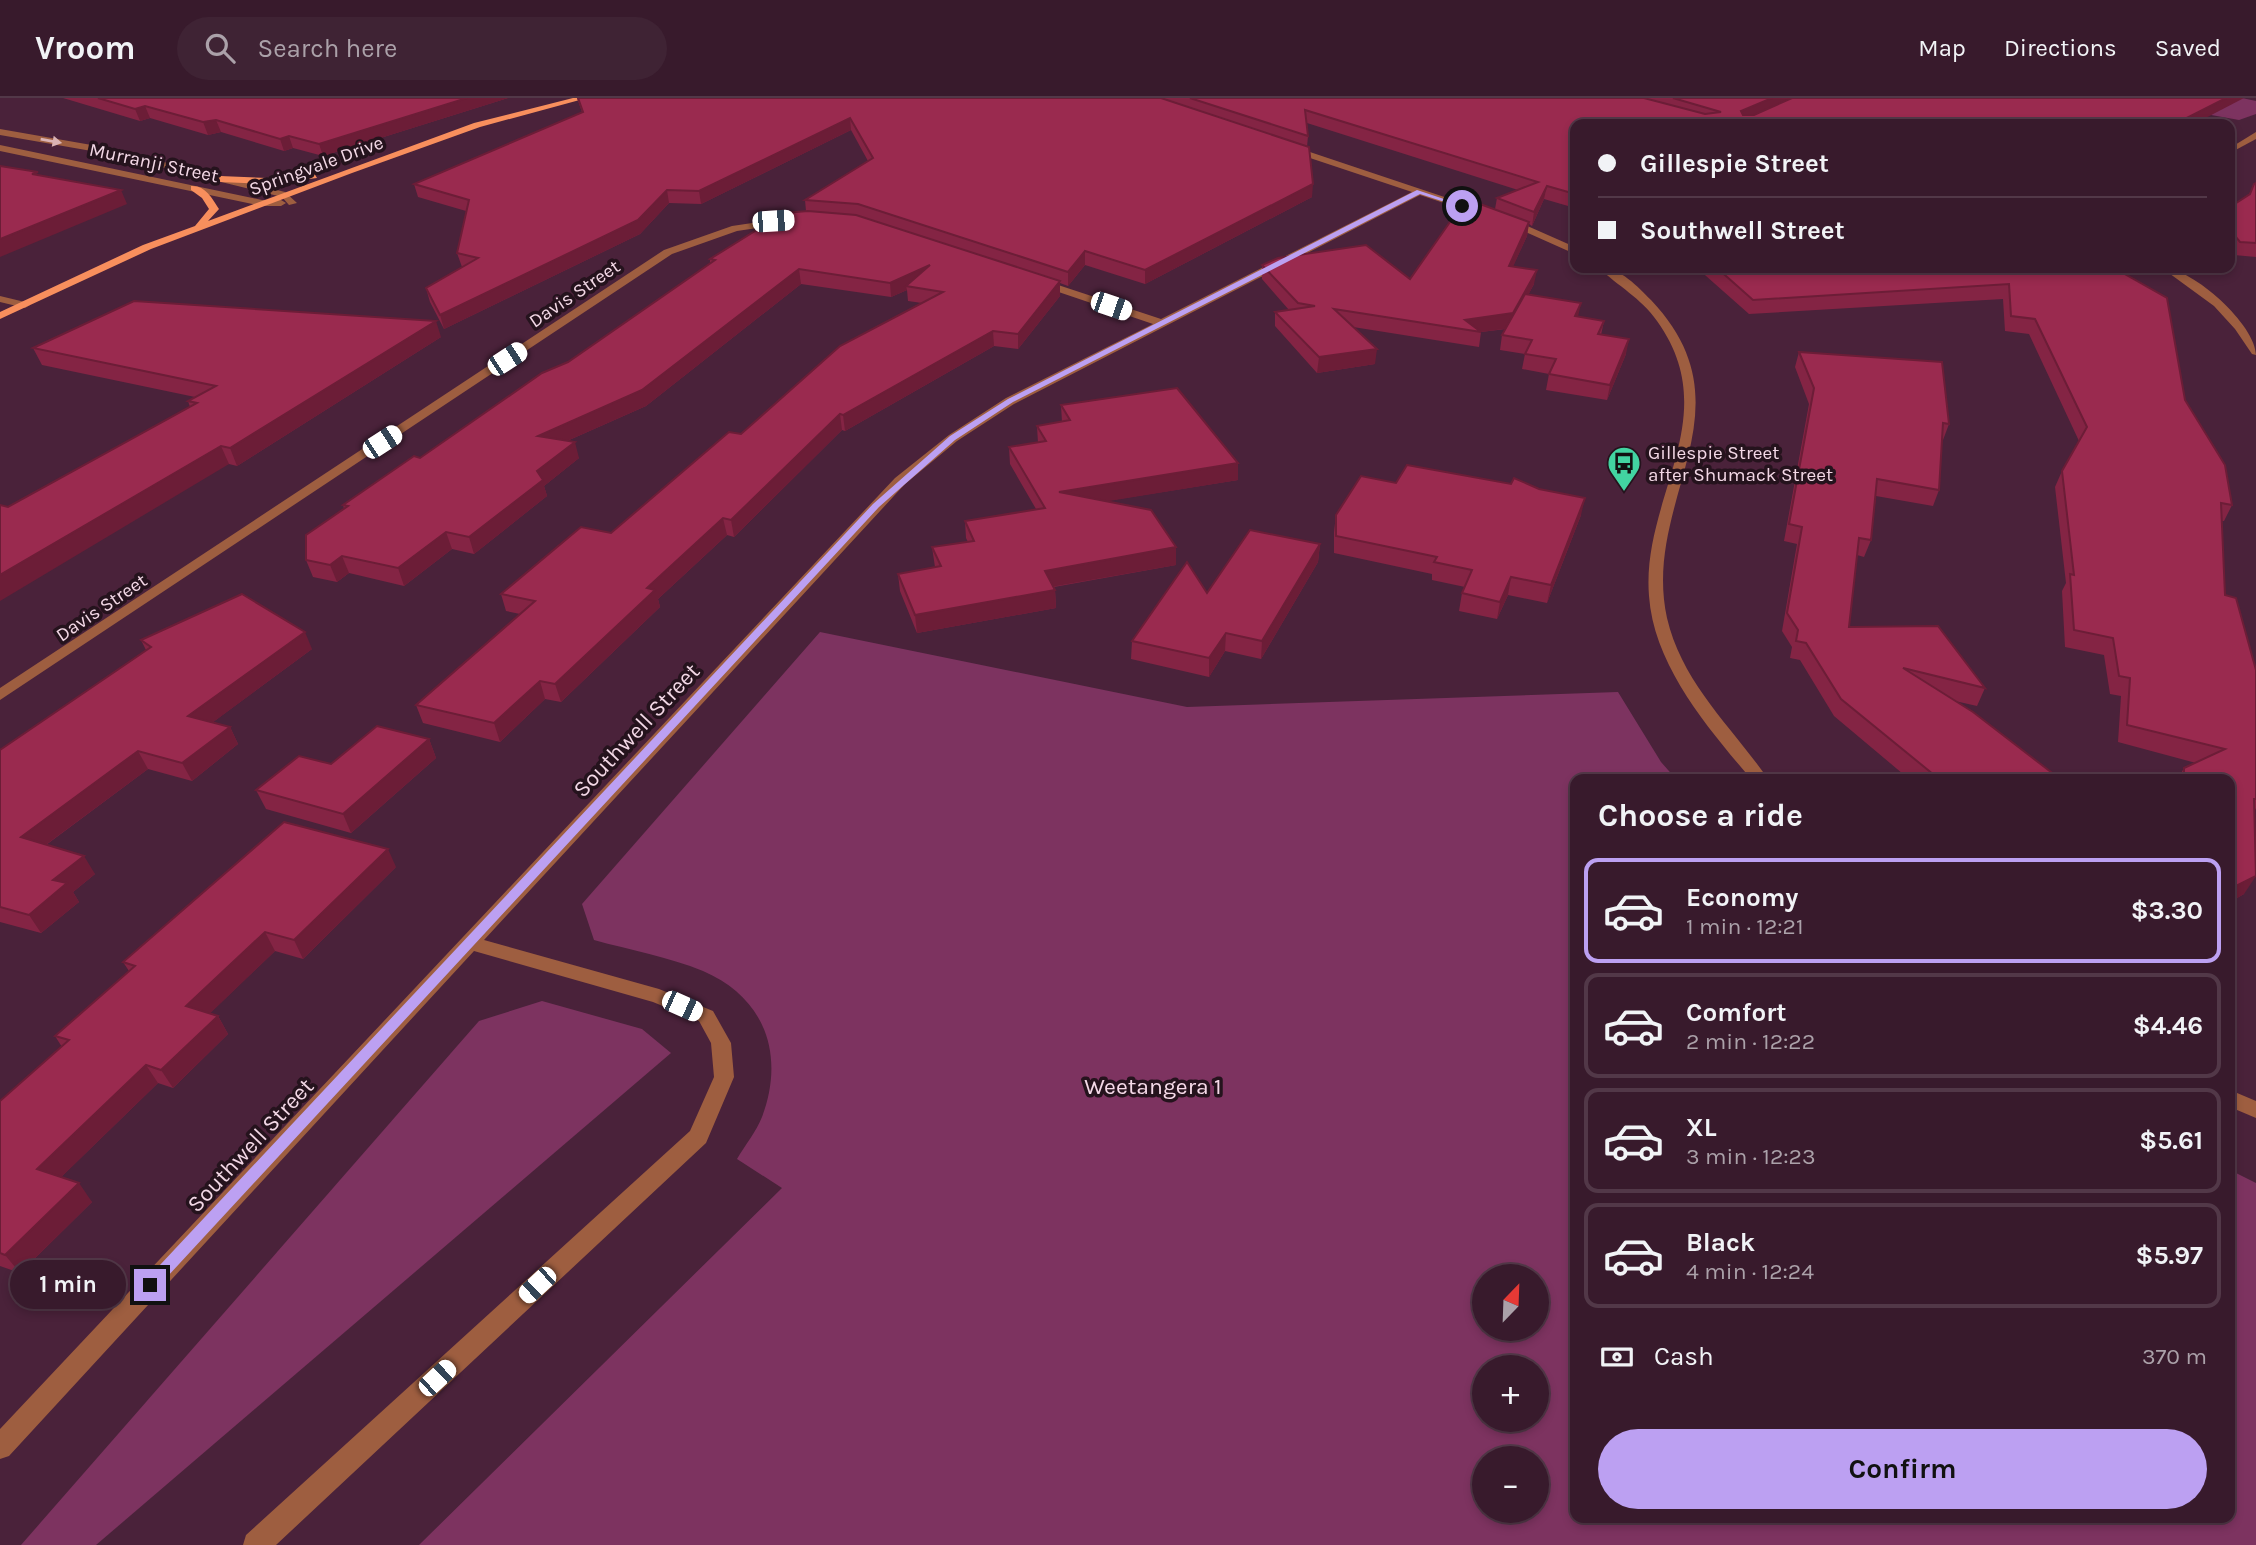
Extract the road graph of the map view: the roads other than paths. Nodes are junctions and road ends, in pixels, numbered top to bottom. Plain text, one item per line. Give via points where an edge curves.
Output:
1 (583, 98) edge
2 (530, 114) junction
3 (0, 132) edge
4 (2256, 135) edge
5 (1279, 145) edge
6 (0, 148) edge
7 (2235, 148) edge
8 (349, 171) junction
9 (220, 179) junction
10 (194, 188) junction
11 (1419, 192) junction
12 (288, 199) junction
13 (262, 203) junction
14 (810, 219) edge
15 (190, 230) junction
16 (1570, 249) edge
17 (120, 262) junction
18 (1611, 273) edge
19 (2174, 273) edge
20 (1029, 279) edge
21 (0, 299) edge
22 (25, 305) junction
23 (0, 316) edge
24 (1161, 323) junction
25 (2256, 352) edge
26 (0, 695) edge
27 (1756, 774) edge
28 (469, 943) junction
29 (2235, 1100) edge
30 (2256, 1110) edge
31 (0, 1447) edge
32 (256, 1545) edge

1 - 2 main road, Springvale Drive
2 - 8 main road, Springvale Drive via 477,125
2 - 12 main road, Springvale Drive
3 -> 9 street, Murranji Street via 103,150
4 - 7 street
5 - 11 street
6 - 10 street, Murranji Street
8 - 9 main road via 286,180
8 - 12 main road, Springvale Drive
9 - 12 street, Murranji Street
10 - 13 street, Murranji Street
10 - 15 main road via 214,209 208,219
11 - 16 street via 1513,223
11 - 24 street, Southwell Street
12 - 13 main road, Springvale Drive
12 - 17 main road, Springvale Drive via 164,250
13 - 15 main road, Springvale Drive
14 - 26 street, Davis Street via 735,228 668,252
15 - 17 main road, Springvale Drive
17 - 22 main road, Springvale Drive
18 - 27 street via 1647,301 1674,333 1690,369 1694,388 1691,429 1656,547 1656,598 1672,655 1718,730
19 - 25 street via 2217,303 2245,332
20 - 24 street
21 - 22 street
22 - 23 main road, Springvale Drive
24 - 28 street, Southwell Street via 1010,401 953,438 900,481
28 - 31 street, Southwell Street
28 - 32 street via 659,996 706,1016 722,1042 724,1077 698,1137
29 - 30 street

